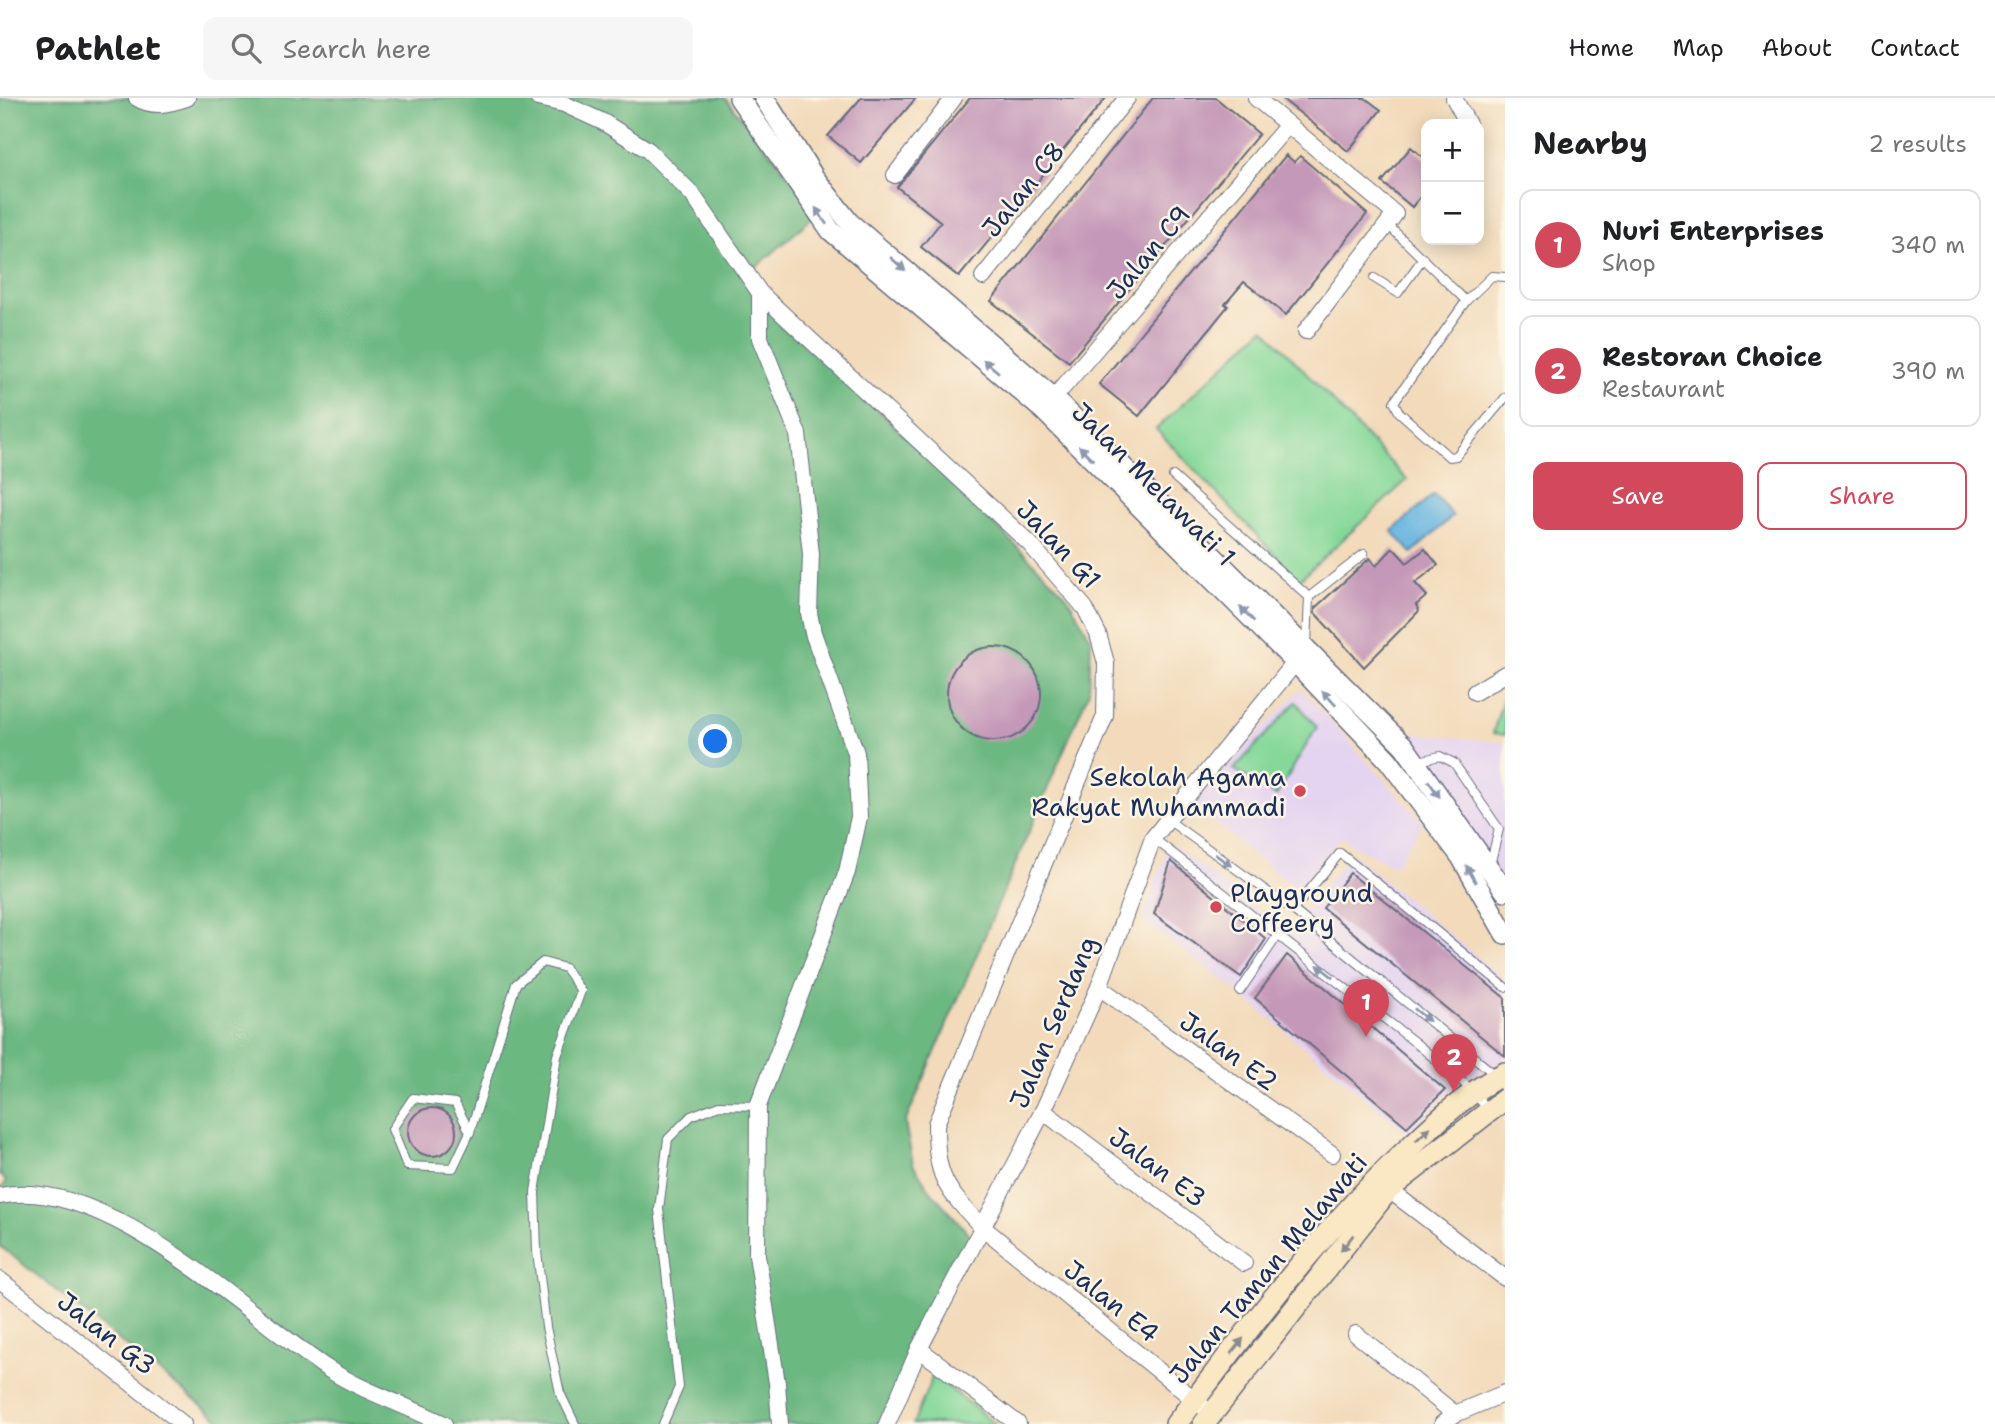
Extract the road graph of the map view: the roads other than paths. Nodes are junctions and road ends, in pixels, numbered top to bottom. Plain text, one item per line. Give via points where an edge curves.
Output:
1 (137, 98) edge
2 (187, 98) edge
3 (538, 98) edge
4 (739, 98) edge
5 (764, 98) edge
6 (954, 98) edge
7 (1127, 98) edge
8 (1256, 98) edge
9 (1454, 98) edge
10 (1465, 119) edge
11 (1288, 125) junction
12 (895, 175) dead end
13 (1391, 219) junction
14 (1423, 258) junction
15 (1505, 277) edge
16 (983, 278) dead end
17 (1374, 278) dead end
18 (760, 293) junction
19 (1466, 301) junction
20 (1306, 331) dead end
21 (1505, 398) edge
22 (1049, 405) junction
23 (1173, 476) dead end
24 (1364, 554) dead end
25 (1309, 597) junction
26 (1301, 655) junction
27 (1505, 674) edge
28 (1475, 692) dead end
29 (1415, 762) junction
30 (1168, 820) junction
31 (1153, 838) junction
32 (1490, 868) junction
33 (1505, 891) edge
34 (1293, 911) junction
35 (1505, 934) edge
36 (1278, 935) junction
37 (1099, 987) junction
38 (1505, 987) edge
39 (1240, 991) dead end
40 (1502, 1080) edge
41 (1473, 1091) junction
42 (1496, 1105) edge
43 (758, 1107) junction
44 (1043, 1111) junction
45 (470, 1132) junction
46 (1332, 1154) dead end
47 (1382, 1184) junction
48 (0, 1196) edge
49 (981, 1226) junction
50 (1244, 1263) dead end
51 (1505, 1278) edge
52 (0, 1280) edge
53 (1356, 1334) dead end
54 (919, 1349) junction
55 (1505, 1392) edge
56 (1195, 1400) junction
57 (1208, 1419) edge
58 (1448, 1419) edge
59 (183, 1424) edge
60 (444, 1424) edge
61 (575, 1424) edge
62 (663, 1424) edge
63 (780, 1424) edge
64 (887, 1424) edge
65 (1018, 1424) edge
66 (1175, 1424) edge

1 - 2 street via 167,105
3 - 18 street, Jalan G1 via 593,117 648,150 692,194
22 -> 4 street, Jalan Melawati 1 via 831,231
5 -> 22 street, Jalan Melawati 1 via 849,222
6 - 12 street
7 - 16 street, Jalan C8
8 - 11 street
9 - 10 street
11 - 13 street
11 - 22 street, Jalan C9
13 - 14 lane
13 - 20 street
14 - 17 lane via 1398,293
14 - 19 lane
15 - 19 lane via 1492,276
18 - 43 street via 760,338 798,434 811,554 811,623 856,753 859,817 847,872
18 - 49 street, Jalan G1 via 1029,543 1085,608 1106,663 1105,716 936,1124 936,1162 950,1193
19 - 21 lane via 1394,402 1399,412 1449,457 1456,456
22 - 26 street, Jalan Melawati 1
23 - 25 lane
24 - 25 lane
25 - 26 lane
26 - 29 street, Jalan Melawati 1 via 1404,746
26 - 30 street, Jalan Serdang
35 -> 26 street, Jalan Melawati 1 via 1461,857
27 - 28 street
29 -> 32 street, Jalan Melawati 1
29 - 32 lane via 1440,756 1454,763 1499,830
30 - 31 street, Jalan Serdang
30 -> 34 lane
31 - 36 lane
31 - 37 street, Jalan Serdang
32 - 33 street, Jalan Melawati 1
34 - 38 lane via 1340,853
34 -> 40 lane
36 - 39 lane
41 -> 36 lane
37 - 44 street, Jalan Serdang
37 - 46 street, Jalan E2
40 - 41 main road, Jalan Taman Melawati
41 - 42 lane
47 -> 41 main road, Jalan Taman Melawati
42 - 47 main road, Jalan Taman Melawati
43 - 62 lane via 719,1105 691,1116 668,1139 659,1209 679,1387
43 - 63 street via 757,1255
44 - 49 street, Jalan Serdang
44 - 50 street, Jalan E3
45 - 45 lane via 453,1168 407,1166 392,1129 413,1098 455,1103
45 - 61 lane via 516,984 543,962 565,968 581,991 557,1056 536,1192 537,1251 560,1393
47 - 51 street
56 -> 47 main road, Jalan Taman Melawati via 1356,1198
47 -> 57 main road, Jalan Taman Melawati
48 - 60 street via 45,1193 106,1216 182,1259 328,1369
49 - 54 street, Jalan Serdang
49 - 56 street, Jalan E4
52 - 59 street, Jalan G3
53 - 58 street
54 - 64 street, Jalan Serdang
54 - 65 street
55 - 58 street
56 - 57 street, Jalan E4
56 - 66 main road, Jalan Taman Melawati

